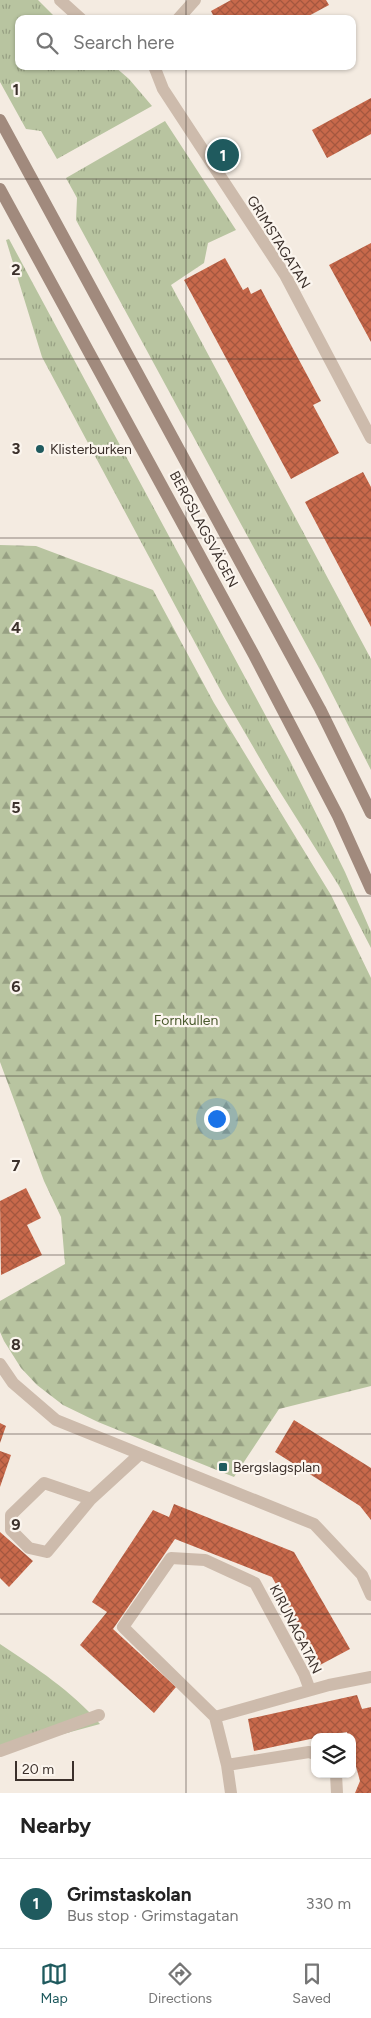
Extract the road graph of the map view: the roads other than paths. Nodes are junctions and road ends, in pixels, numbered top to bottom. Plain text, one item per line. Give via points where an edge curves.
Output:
1 (60, 0) edge
2 (195, 0) edge
3 (77, 15) edge
4 (182, 15) edge
5 (156, 70) edge
6 (0, 120) edge
7 (0, 189) edge
8 (371, 438) edge
9 (371, 813) edge
10 (371, 889) edge
11 (0, 1364) edge
12 (140, 1454) junction
13 (91, 1499) junction
14 (371, 1595) edge
15 (371, 1677) edge
16 (310, 1690) junction
17 (99, 1715) dead end
18 (215, 1717) junction
19 (0, 1751) edge
20 (311, 1753) edge
21 (227, 1765) junction
22 (336, 1778) edge
23 (230, 1793) edge
24 (337, 1793) edge

1 - 3 street
2 - 4 street
5 - 8 street, GRIMSTAGATAN via 163,89 285,275
6 - 9 main road, BERGSLAGSVÄGEN via 316,700
7 - 10 main road, BERGSLAGSVÄGEN via 290,723
11 - 12 street via 13,1383 56,1420
12 - 13 street
12 - 14 street via 314,1524 362,1575
13 - 13 street via 47,1552 29,1548 11,1530 11,1515 44,1483
15 - 16 street, KIRUNAGATAN
16 - 18 street, KIRUNAGATAN
16 - 18 street, KIRUNAGATAN via 255,1583 205,1560 171,1558 123,1627
17 - 19 street
18 - 21 street
20 - 21 street
21 - 23 street
22 - 24 street

